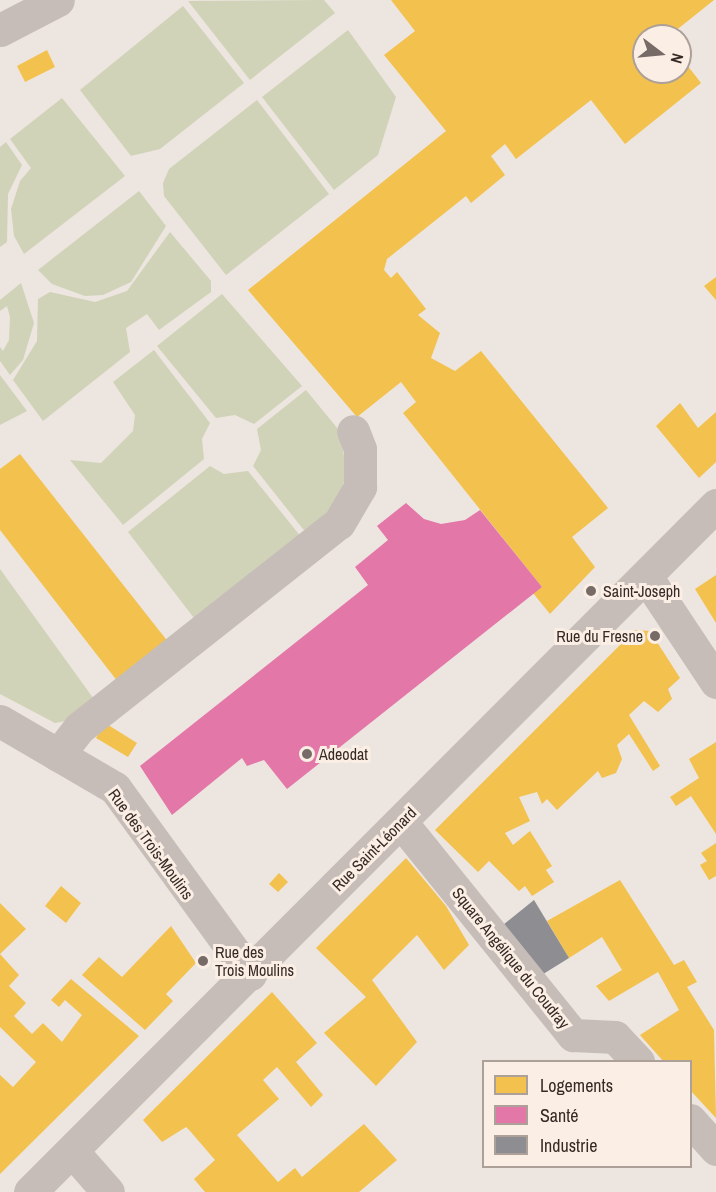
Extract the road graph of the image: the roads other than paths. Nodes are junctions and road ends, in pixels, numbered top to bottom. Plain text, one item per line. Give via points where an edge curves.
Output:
1 (58, 0) edge
2 (3, 22) edge
3 (353, 431) dead end
4 (716, 505) edge
5 (647, 578) junction
6 (716, 682) edge
7 (0, 721) edge
8 (58, 755) junction
9 (401, 822) junction
10 (250, 974) junction
11 (636, 1060) edge
12 (692, 1122) edge
13 (716, 1149) edge
14 (73, 1152) junction
15 (30, 1192) edge
16 (108, 1192) edge

1 - 2 street
3 - 8 street via 360,448 360,487 339,523 79,728
4 - 5 street, Rue Saint-Léonard
5 - 6 street
5 - 9 street, Rue Saint-Léonard
7 - 8 street, Rue des Trois-Moulins
8 - 10 street, Rue des Trois-Moulins via 115,788 220,940
9 - 10 street, Rue Saint-Léonard
9 - 11 street, Square Angélique du Coudray via 573,1035 615,1036
10 - 14 street, Rue Saint-Léonard
12 - 13 street
14 - 15 street, Rue Saint-Léonard
14 - 16 street

